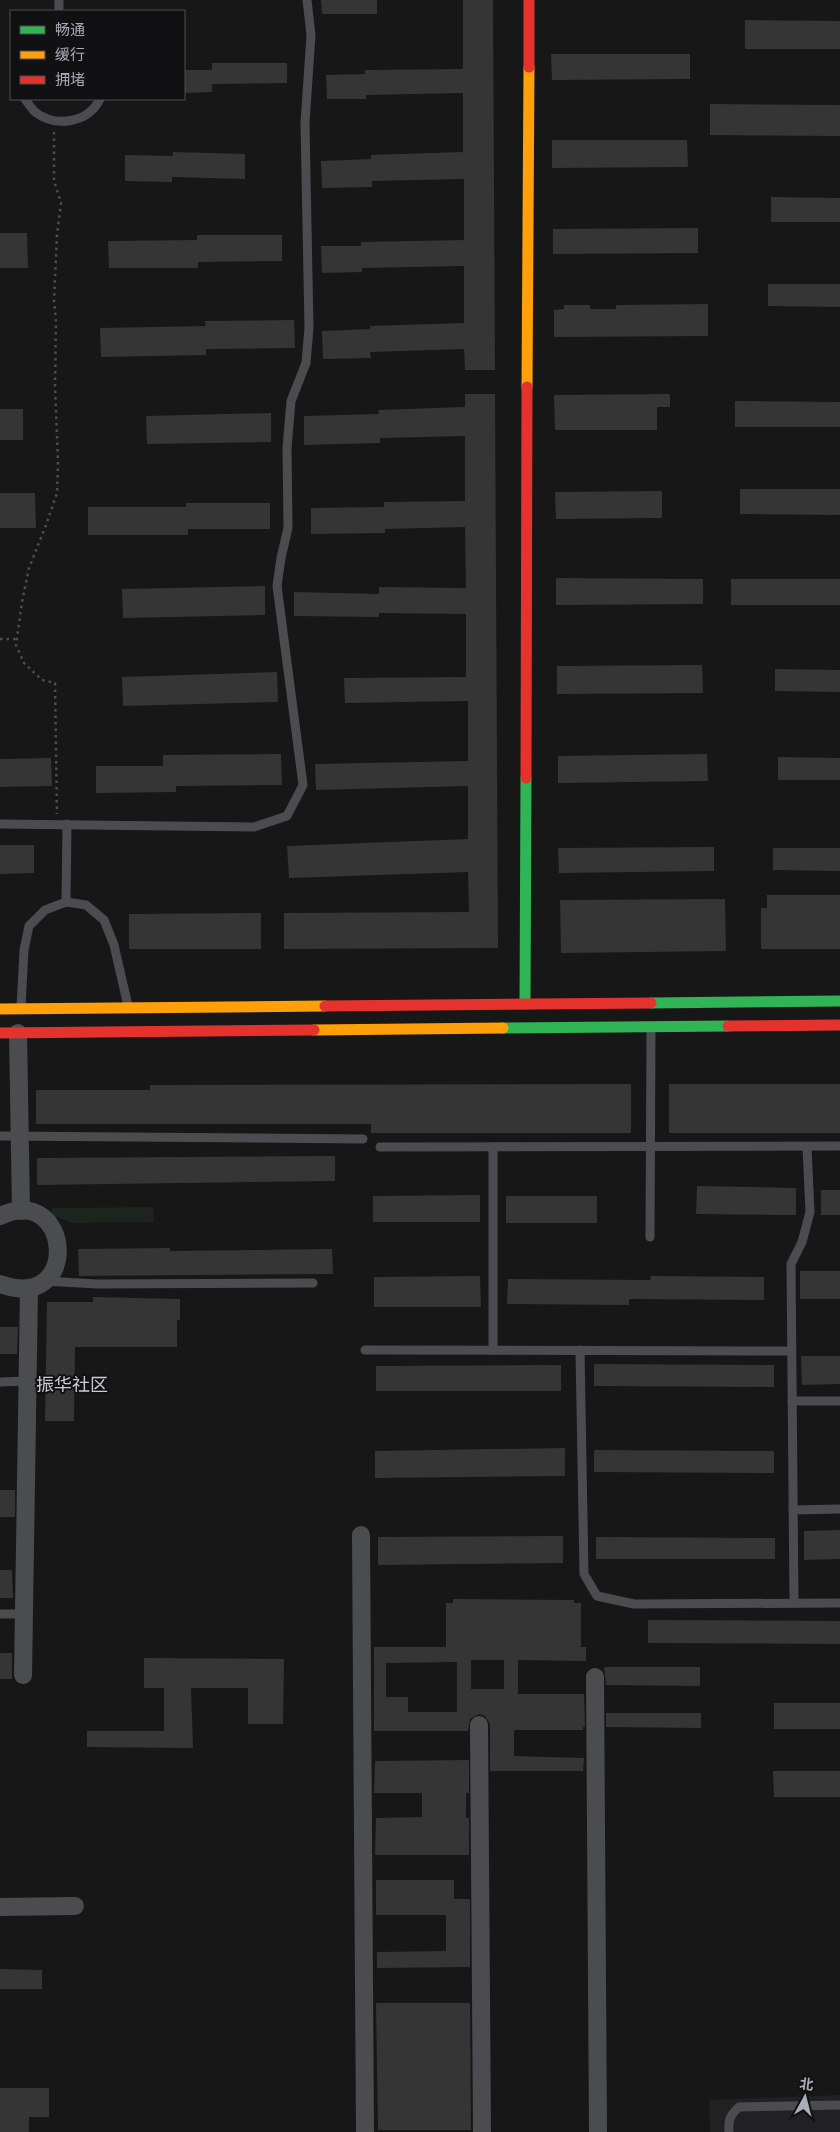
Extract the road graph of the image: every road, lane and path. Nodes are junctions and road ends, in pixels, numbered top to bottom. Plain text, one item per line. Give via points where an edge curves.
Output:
1 (307, 0) edge
2 (529, 0) edge
3 (26, 100) edge
4 (100, 100) edge
5 (54, 121) junction
6 (0, 639) edge
7 (16, 639) junction
8 (0, 824) edge
9 (57, 824) junction
10 (67, 824) junction
11 (66, 902) junction
12 (840, 1001) edge
13 (525, 1004) junction
14 (129, 1008) junction
15 (21, 1009) junction
16 (0, 1010) edge
17 (840, 1025) edge
18 (651, 1027) junction
19 (0, 1033) edge
20 (18, 1033) junction
21 (20, 1135) junction
22 (0, 1136) edge
23 (363, 1138) dead end
24 (840, 1146) edge
25 (380, 1147) dead end
26 (493, 1147) junction
27 (650, 1147) junction
28 (807, 1147) junction
29 (21, 1211) junction
30 (0, 1216) edge
31 (650, 1237) dead end
32 (313, 1283) dead end
33 (0, 1284) edge
34 (37, 1285) junction
35 (365, 1350) dead end
36 (493, 1350) junction
37 (580, 1350) junction
38 (791, 1351) junction
39 (0, 1382) edge
40 (27, 1382) junction
41 (792, 1401) junction
42 (840, 1401) edge
43 (840, 1509) edge
44 (793, 1510) junction
45 (361, 1535) dead end
46 (794, 1603) junction
47 (840, 1603) edge
48 (0, 1614) edge
49 (23, 1614) junction
50 (23, 1675) dead end
51 (594, 1677) dead end
52 (480, 1725) dead end
53 (75, 1906) dead end
54 (0, 1907) edge
55 (840, 2105) edge
56 (365, 2132) edge
57 (482, 2132) edge
58 (598, 2132) edge
59 (729, 2132) edge

1 - 10 lane via 311,35 305,123 309,328 306,364 291,401 288,528 278,586 303,785 287,816 254,827
2 - 13 main road
3 - 5 lane via 33,111
4 - 5 lane via 83,117 66,122
5 - 7 path via 54,181 61,203 56,234 55,283 57,493 29,568
6 - 7 path
7 - 9 path via 24,663 42,680 55,683
8 - 9 lane
9 - 10 lane
10 - 11 lane
11 - 14 lane via 86,905 104,920 114,945
11 - 15 lane via 45,910 29,926 24,950
12 - 13 main road
13 - 14 main road
14 - 15 main road
15 - 16 main road
17 - 18 main road
18 - 20 main road
18 - 27 lane
19 - 20 main road
20 - 21 street
21 - 22 lane
21 - 23 lane
21 - 29 street
24 - 28 lane
25 - 26 lane
26 - 27 lane
26 - 36 lane
27 - 28 lane
27 - 31 lane
28 - 38 lane via 810,1212 802,1242 791,1264
29 - 30 street via 9,1211
29 - 34 street via 39,1215 58,1238 59,1254 54,1269
32 - 34 lane
33 - 34 street via 13,1289
34 - 40 street
35 - 36 lane
36 - 37 lane
37 - 38 lane
37 - 46 lane via 584,1574 598,1596 634,1604
38 - 41 lane
39 - 40 lane
40 - 49 street
41 - 42 lane
41 - 44 lane
43 - 44 lane
44 - 46 lane
45 - 56 street
46 - 47 lane
48 - 49 lane
49 - 50 street
51 - 58 street
52 - 57 street
53 - 54 street
55 - 59 lane via 739,2107 728,2121

